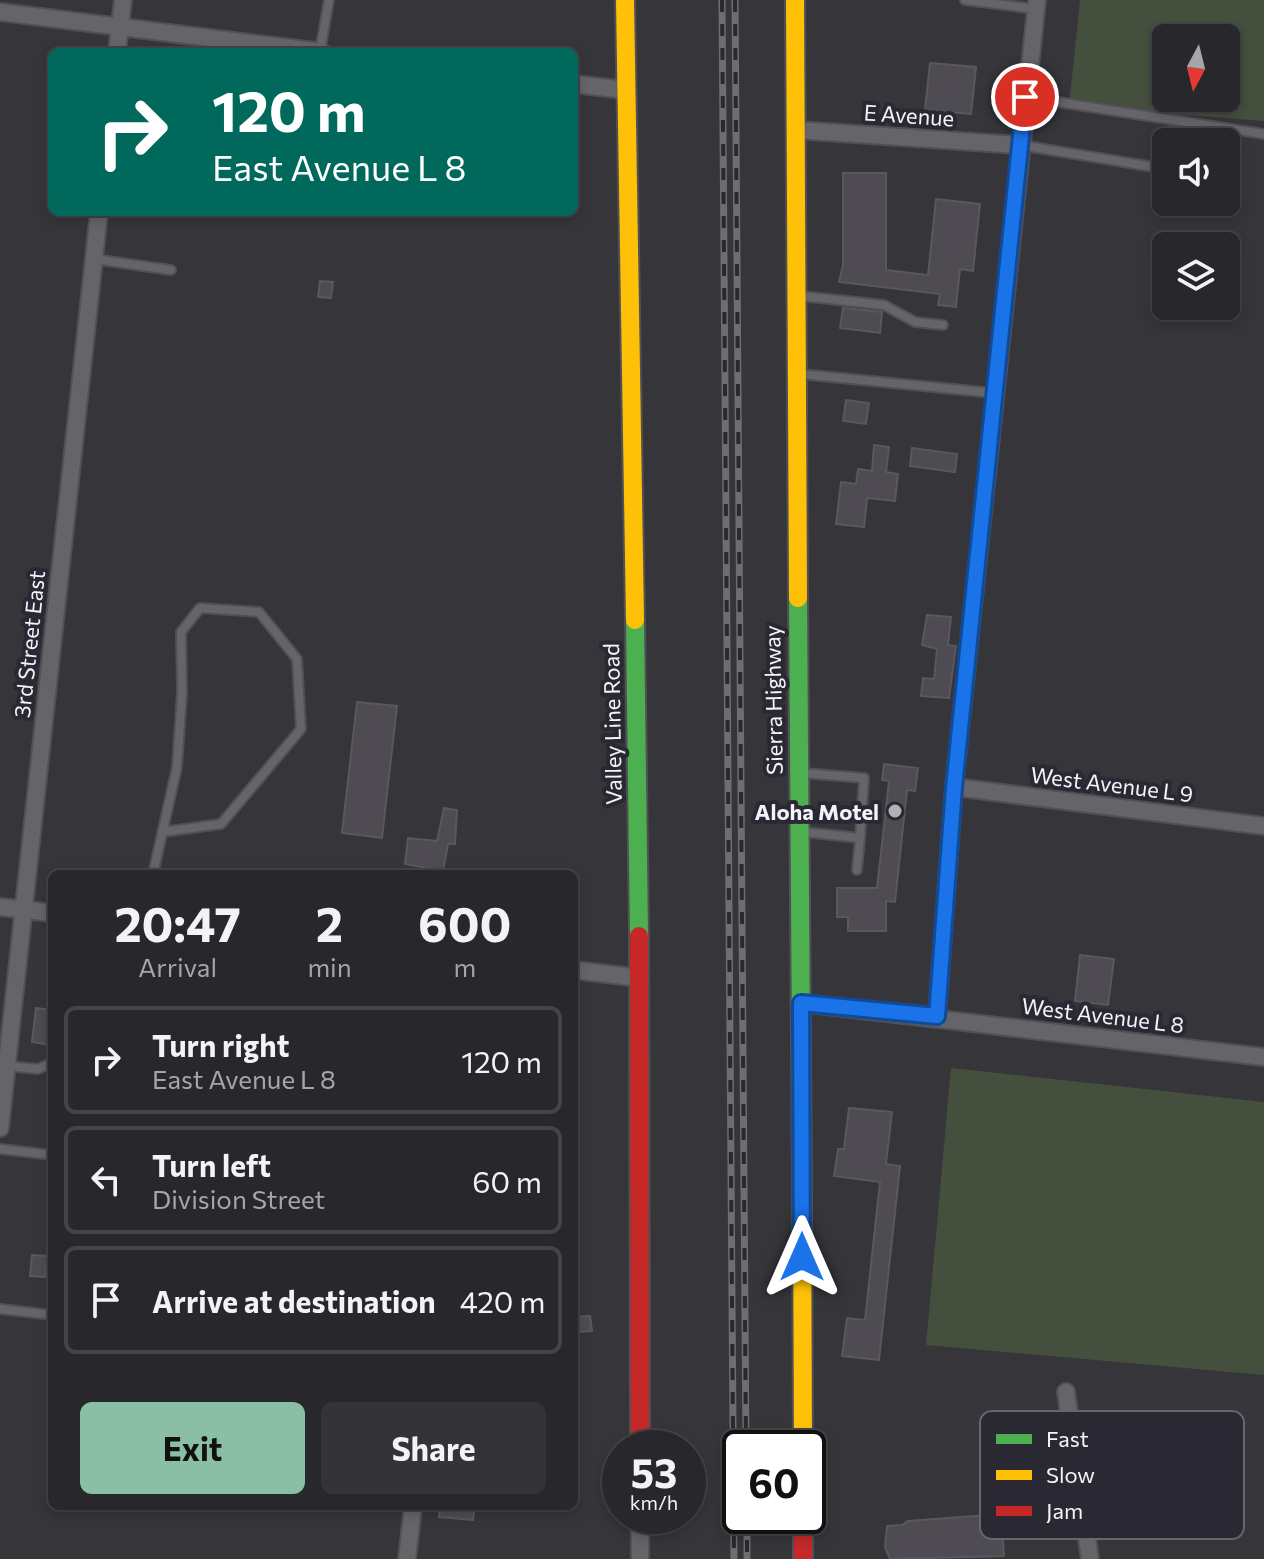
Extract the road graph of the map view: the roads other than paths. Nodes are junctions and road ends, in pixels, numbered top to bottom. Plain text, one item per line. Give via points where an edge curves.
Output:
1 (123, 0) edge
2 (329, 0) edge
3 (625, 0) edge
4 (795, 0) edge
5 (965, 0) edge
6 (981, 1) edge
7 (1036, 4) edge
8 (0, 12) edge
9 (120, 26) junction
10 (117, 48) edge
11 (290, 48) edge
12 (322, 48) edge
13 (578, 84) edge
14 (625, 90) junction
15 (1025, 97) junction
16 (796, 130) junction
17 (1264, 134) edge
18 (1019, 145) junction
19 (1152, 167) edge
20 (99, 216) edge
21 (94, 259) junction
22 (171, 270) dead end
23 (796, 296) junction
24 (943, 325) dead end
25 (796, 373) junction
26 (994, 393) junction
27 (798, 772) junction
28 (954, 787) junction
29 (1264, 826) edge
30 (162, 832) junction
31 (799, 832) junction
32 (860, 838) junction
33 (154, 870) edge
34 (857, 870) dead end
35 (0, 907) edge
36 (22, 909) junction
37 (48, 912) edge
38 (578, 970) edge
39 (640, 978) junction
40 (801, 1003) junction
41 (937, 1016) junction
42 (1264, 1057) edge
43 (48, 1065) edge
44 (6, 1066) junction
45 (0, 1128) edge
46 (0, 1149) edge
47 (48, 1155) edge
48 (0, 1309) edge
49 (48, 1315) edge
50 (1066, 1392) dead end
51 (1069, 1411) edge
52 (640, 1430) edge
53 (803, 1430) edge
54 (413, 1510) edge
55 (640, 1534) edge
56 (803, 1534) edge
57 (1087, 1539) edge
58 (407, 1559) edge
59 (640, 1559) edge
60 (803, 1559) edge
61 (1090, 1559) edge

1 - 9 street
2 - 12 lane
3 - 14 main road, Valley Line Road
4 - 16 main road, Sierra Highway
5 - 6 lane
6 - 7 lane
7 - 15 street
8 - 9 street
9 - 10 street
9 - 11 street
13 - 14 street
14 - 39 main road, Valley Line Road
15 - 17 lane
15 - 18 street
16 - 18 street, E Avenue
16 - 23 main road, Sierra Highway
18 - 19 lane
18 - 26 street
20 - 21 street, 3rd Street East
21 - 22 lane
21 - 36 street, 3rd Street East
23 - 24 lane via 884,305 915,322
23 - 25 main road, Sierra Highway
25 - 26 lane
25 - 27 main road, Sierra Highway
26 - 28 street
27 - 31 main road, Sierra Highway
27 - 32 lane via 864,778
28 - 29 street, West Avenue L 9
28 - 41 street
30 - 30 lane via 177,767 181,632 200,608 259,612 297,659 301,729 221,824
30 - 33 lane
31 - 32 lane
31 - 40 main road, Sierra Highway
32 - 34 lane
35 - 36 street
36 - 37 street
36 - 44 street, 3rd Street East
38 - 39 street
39 - 52 main road, Valley Line Road
40 - 41 street, West Avenue L 8
40 - 53 main road, Sierra Highway
41 - 42 street, West Avenue L 8
43 - 44 lane
44 - 45 street, 3rd Street East
46 - 47 lane
48 - 49 lane
50 - 51 street
54 - 58 street
55 - 59 street
56 - 60 main road
57 - 61 street

